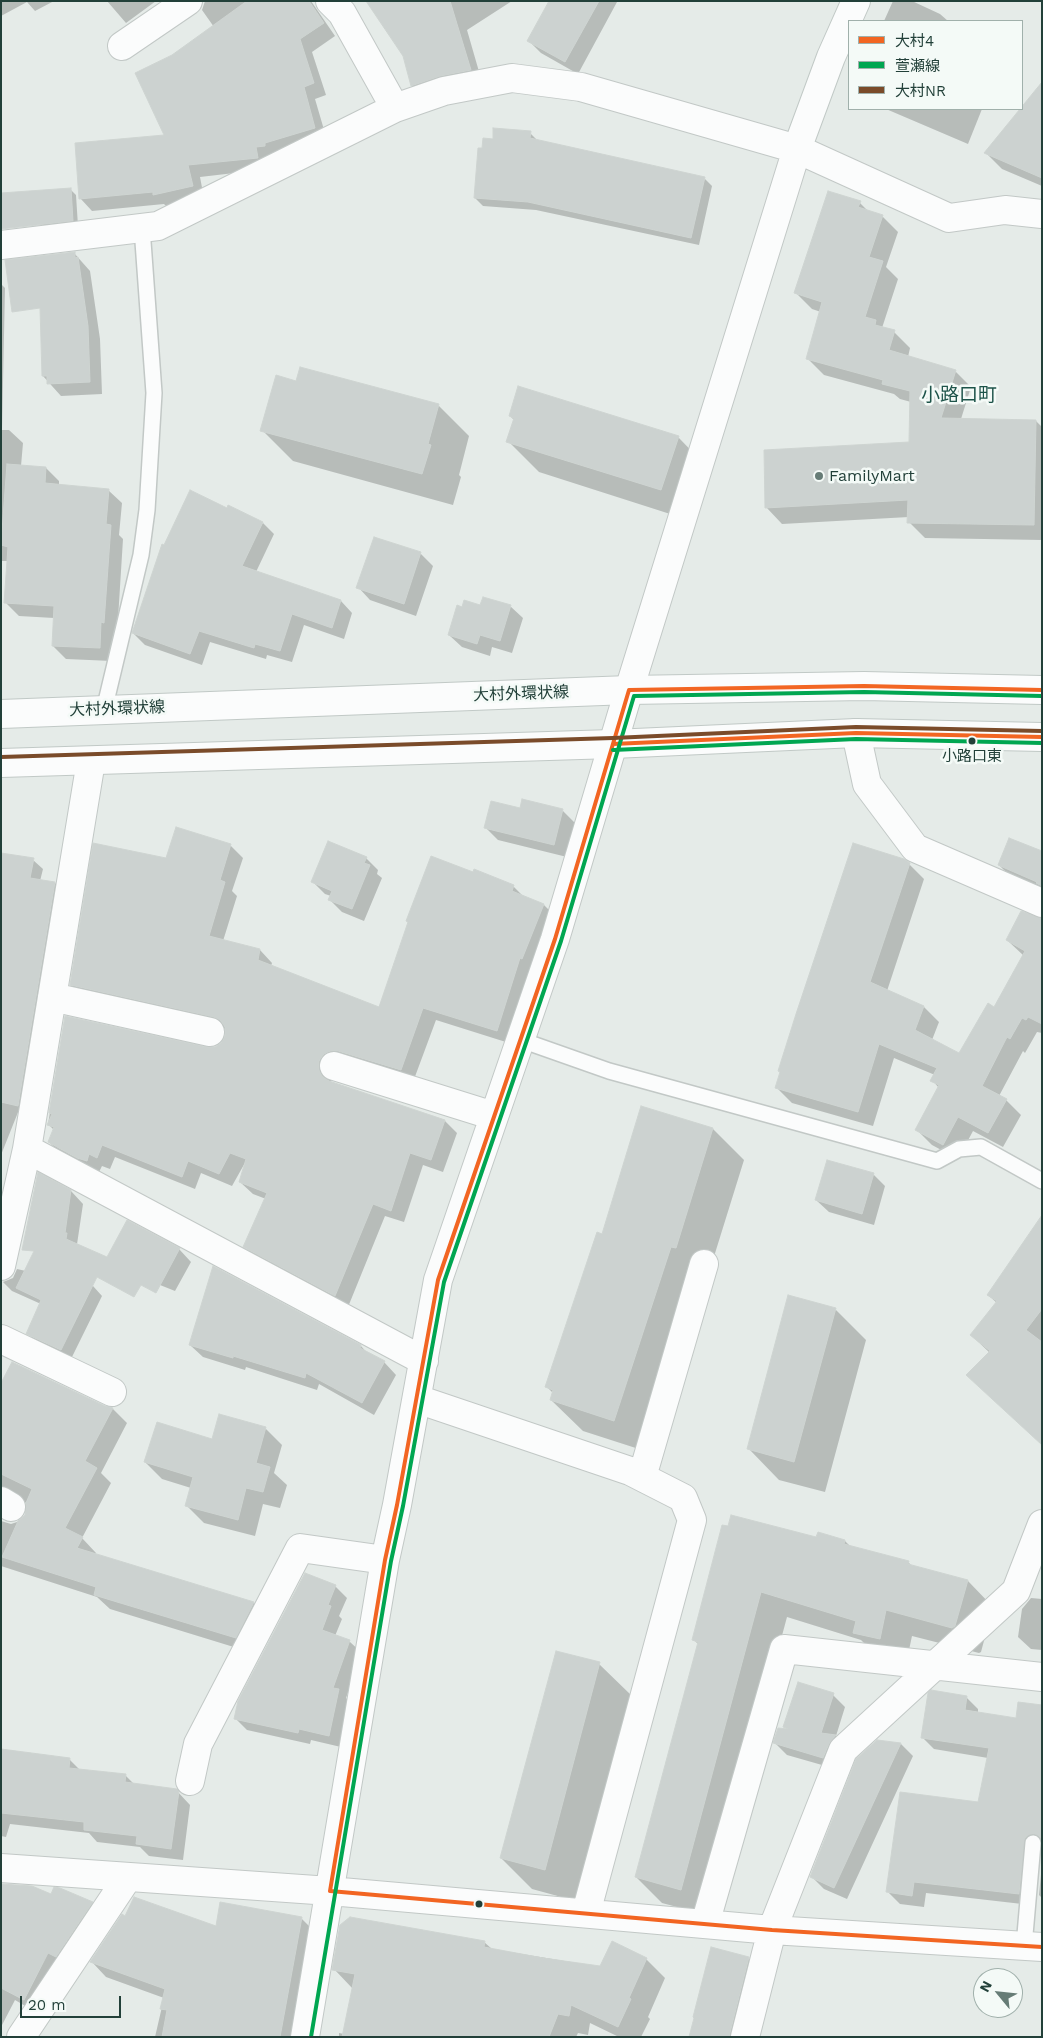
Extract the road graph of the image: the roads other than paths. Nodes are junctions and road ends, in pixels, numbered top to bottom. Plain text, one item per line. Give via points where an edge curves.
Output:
1 (188, 1) edge
2 (856, 1) edge
3 (336, 3) edge
4 (122, 46) dead end
5 (395, 108) junction
6 (797, 149) junction
7 (1042, 214) edge
8 (142, 228) junction
9 (1, 246) edge
10 (629, 690) junction
11 (1042, 690) edge
12 (104, 710) junction
13 (1, 714) edge
14 (856, 733) junction
15 (1042, 737) edge
16 (613, 744) junction
17 (91, 761) junction
18 (1, 763) edge
19 (1042, 903) edge
20 (52, 997) junction
21 (210, 1032) dead end
22 (520, 1040) junction
23 (334, 1066) dead end
24 (494, 1116) junction
25 (27, 1149) junction
26 (1042, 1182) edge
27 (704, 1264) dead end
28 (1, 1266) edge
29 (1, 1339) edge
30 (424, 1361) junction
31 (112, 1392) dead end
32 (417, 1399) junction
33 (642, 1477) junction
34 (1042, 1524) edge
35 (385, 1560) junction
36 (935, 1665) junction
37 (1042, 1677) edge
38 (190, 1781) dead end
39 (1033, 1842) dead end
40 (1, 1868) edge
41 (128, 1877) junction
42 (330, 1891) junction
43 (586, 1913) junction
44 (705, 1924) junction
45 (772, 1930) junction
46 (1033, 1946) edge
47 (21, 2037) edge
48 (305, 2037) edge
49 (745, 2037) edge

1 - 4 street
2 - 6 street
3 - 5 street
5 - 6 street via 444,91 512,78 581,87
5 - 8 street via 158,226
6 - 7 street via 949,218 1005,210
6 - 10 street
8 - 9 street
8 - 12 lane via 154,393 147,510 140,555
10 - 11 street, 大村外環状線 via 864,686
10 - 12 street, 大村外環状線
10 - 16 street
12 - 13 street, 大村外環状線
14 - 15 street
14 - 16 street
14 - 19 street via 867,784 915,848
16 - 17 street
16 - 22 street via 555,939
17 - 18 street
17 - 20 street
20 - 21 street
20 - 25 street
22 - 24 street
22 - 26 lane via 609,1071 937,1161 959,1149 981,1146
23 - 24 street
24 - 30 street via 438,1280
25 - 28 street
25 - 30 street
27 - 33 street
29 - 31 street
30 - 32 street
32 - 33 street
32 - 35 street
33 - 43 street via 683,1498 692,1520
34 - 36 street via 1016,1591
35 - 38 street via 300,1548 198,1744
35 - 42 street
36 - 37 street
36 - 44 street via 784,1649
36 - 45 street via 843,1750
39 - 46 lane
40 - 41 street
41 - 42 street
41 - 47 street
42 - 43 street
42 - 48 street
43 - 44 street
44 - 45 street
45 - 46 street
45 - 49 street

